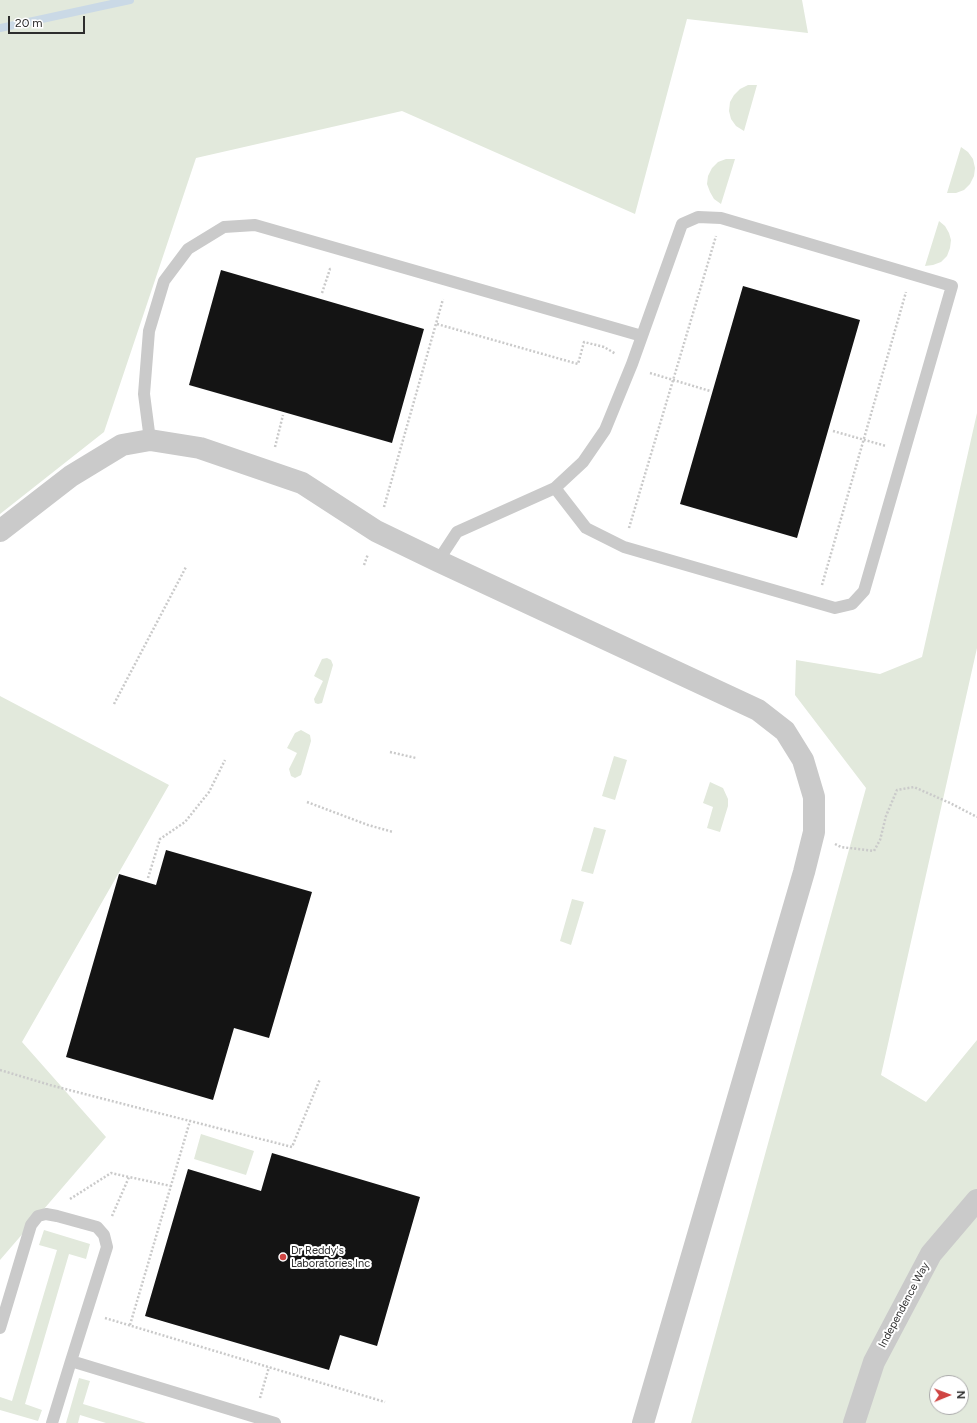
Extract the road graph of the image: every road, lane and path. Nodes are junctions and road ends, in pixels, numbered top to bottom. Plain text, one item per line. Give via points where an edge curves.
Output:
1 (721, 218) junction
2 (338, 271) dead end
3 (911, 274) junction
4 (322, 293) dead end
5 (436, 298) dead end
6 (437, 324) junction
7 (642, 336) junction
8 (604, 347) dead end
9 (646, 371) dead end
10 (673, 380) junction
11 (710, 391) dead end
12 (833, 430) dead end
13 (863, 439) junction
14 (150, 440) junction
15 (904, 451) junction
16 (554, 488) junction
17 (383, 511) dead end
18 (0, 531) edge
19 (624, 547) junction
20 (438, 561) junction
21 (186, 567) dead end
22 (817, 603) junction
23 (114, 704) dead end
24 (390, 752) dead end
25 (416, 758) dead end
26 (225, 760) dead end
27 (307, 802) dead end
28 (977, 817) edge
29 (393, 832) dead end
30 (814, 832) junction
31 (148, 878) dead end
32 (0, 1070) edge
33 (320, 1079) dead end
34 (190, 1121) junction
35 (129, 1177) junction
36 (171, 1186) junction
37 (977, 1200) edge
38 (46, 1214) junction
39 (104, 1235) junction
40 (86, 1312) junction
41 (130, 1325) junction
42 (0, 1328) edge
43 (72, 1360) junction
44 (269, 1367) junction
45 (384, 1402) dead end
46 (254, 1417) junction
47 (52, 1423) edge
48 (275, 1423) edge
49 (643, 1423) edge
50 (854, 1423) edge

1 - 3 lane
1 - 7 lane via 698,217 682,224
1 - 10 path
2 - 4 path via 330,269
3 - 13 path
3 - 15 lane via 952,286
5 - 6 path via 444,300
6 - 8 path via 578,364 584,342
6 - 17 path
7 - 14 lane via 255,225 224,228 188,249 164,281 149,331 144,394
7 - 16 lane via 605,430 583,462
9 - 10 path
10 - 11 path
10 - 19 path
12 - 13 path
13 - 15 path
13 - 22 path
14 - 18 street via 122,445 71,476
14 - 20 street via 200,448 302,483 376,531
15 - 22 lane via 864,591 852,604 835,608
16 - 19 lane via 586,528
16 - 20 lane via 457,532
19 - 22 lane
20 - 30 street via 758,710 785,731 804,760 814,797
21 - 23 path
24 - 25 path
26 - 31 path via 209,792 185,822 160,838
27 - 29 path
28 - 30 path via 914,787 896,790 874,851 841,847
30 - 49 street
32 - 34 path
33 - 34 path via 292,1147
34 - 36 path
35 - 36 path
35 - 38 path via 111,1173
35 - 39 path
36 - 41 path
37 - 50 street, Independence Way via 931,1254 874,1362
38 - 39 lane via 97,1227
38 - 42 lane via 38,1216 31,1225
39 - 40 lane via 107,1247
40 - 41 path
40 - 43 lane
41 - 44 path
43 - 46 lane
43 - 47 lane
44 - 45 path
44 - 46 path
46 - 48 lane

